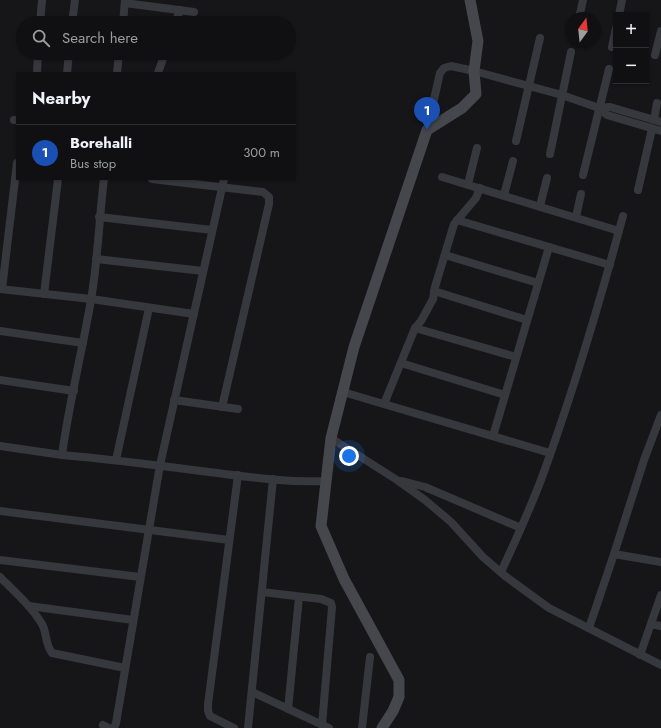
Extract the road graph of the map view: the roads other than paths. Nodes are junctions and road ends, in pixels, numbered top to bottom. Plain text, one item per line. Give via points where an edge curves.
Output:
1 (42, 0) edge
2 (75, 0) edge
3 (470, 0) edge
4 (583, 0) edge
5 (622, 0) edge
6 (125, 2) edge
7 (180, 10) junction
8 (194, 12) dead end
9 (580, 12) edge
10 (620, 12) edge
11 (41, 16) edge
12 (73, 16) edge
13 (124, 16) edge
14 (178, 16) edge
15 (661, 30) edge
16 (540, 38) dead end
17 (613, 42) edge
18 (612, 47) dead end
19 (571, 52) dead end
20 (655, 55) dead end
21 (38, 60) edge
22 (68, 60) edge
23 (118, 60) edge
24 (163, 60) edge
25 (610, 69) dead end
26 (474, 71) junction
27 (37, 72) edge
28 (67, 72) edge
29 (117, 72) edge
30 (158, 72) edge
31 (528, 86) junction
32 (562, 96) junction
33 (657, 103) dead end
34 (600, 108) junction
35 (655, 124) edge
36 (427, 130) junction
37 (661, 131) edge
38 (516, 141) dead end
39 (477, 148) dead end
40 (550, 154) dead end
41 (513, 161) dead end
42 (16, 171) edge
43 (583, 175) dead end
44 (442, 177) dead end
45 (547, 178) dead end
46 (58, 180) edge
47 (104, 180) edge
48 (160, 180) edge
49 (224, 180) edge
50 (468, 184) junction
51 (222, 188) junction
52 (480, 188) junction
53 (638, 190) dead end
54 (581, 194) dead end
55 (504, 195) junction
56 (540, 206) junction
57 (623, 216) dead end
58 (99, 217) junction
59 (576, 218) junction
60 (458, 220) junction
61 (212, 230) junction
62 (619, 231) junction
63 (549, 247) junction
64 (445, 255) junction
65 (96, 259) junction
66 (610, 265) junction
67 (203, 271) junction
68 (538, 283) junction
69 (1, 289) edge
70 (434, 291) junction
71 (44, 294) junction
72 (91, 300) junction
73 (149, 308) junction
74 (194, 314) junction
75 (527, 320) junction
76 (415, 328) junction
77 (0, 331) edge
78 (83, 343) junction
79 (516, 358) junction
80 (401, 363) junction
81 (0, 380) edge
82 (74, 391) junction
83 (343, 392) junction
84 (505, 395) junction
85 (174, 400) junction
86 (384, 404) junction
87 (222, 407) junction
88 (238, 409) dead end
89 (661, 415) edge
90 (493, 436) junction
91 (331, 438) junction
92 (0, 446) edge
93 (550, 453) junction
94 (62, 455) junction
95 (116, 460) junction
96 (160, 465) junction
97 (238, 475) junction
98 (273, 479) junction
99 (397, 480) junction
100 (326, 481) junction
101 (0, 511) edge
102 (521, 528) junction
103 (148, 530) junction
104 (229, 540) junction
105 (614, 554) junction
106 (0, 560) edge
107 (661, 562) edge
108 (501, 572) junction
109 (0, 577) edge
110 (140, 577) junction
111 (262, 592) junction
112 (661, 595) edge
113 (299, 597) junction
114 (29, 606) junction
115 (133, 620) junction
116 (651, 624) junction
117 (661, 626) edge
118 (589, 628) junction
119 (640, 655) junction
120 (370, 657) dead end
121 (661, 666) edge
122 (125, 668) junction
123 (252, 692) junction
124 (288, 709) junction
125 (326, 726) edge
126 (114, 728) edge
127 (234, 728) edge
128 (248, 728) edge
129 (362, 728) edge
130 (382, 728) edge

1 - 11 street
2 - 12 street
3 - 26 main road via 478,41
4 - 9 street
5 - 10 street
6 - 7 street
6 - 13 street
7 - 8 street
7 - 14 street
15 - 20 street
16 - 31 street
17 - 18 street
19 - 32 street
21 - 27 street
22 - 28 street
23 - 29 street
24 - 30 street
25 - 34 street
26 - 31 street
26 - 36 main road via 476,94 462,108
26 - 36 street via 452,66 442,70
31 - 32 street
31 - 38 street
32 - 34 street
32 - 40 street
33 - 35 street
34 - 35 street via 610,107
34 - 43 street
35 - 37 street
35 - 53 street
36 - 83 main road via 354,347
39 - 50 street
41 - 55 street
42 - 69 street
44 - 50 street
45 - 56 street
46 - 71 street
47 - 58 street
48 - 51 street
49 - 51 street
50 - 52 street
51 - 61 street
51 - 87 street via 263,192 269,197
52 - 55 street
52 - 60 street via 476,198
54 - 59 street
55 - 56 street
56 - 59 street
57 - 62 street
58 - 61 street
58 - 65 street
59 - 62 street
60 - 63 street
60 - 64 street via 454,224
61 - 67 street
62 - 66 street
63 - 66 street
63 - 68 street
64 - 68 street
64 - 70 street
65 - 67 street
65 - 72 street
66 - 93 street
67 - 74 street
68 - 75 street
69 - 71 street
70 - 75 street
70 - 76 street via 427,312
71 - 72 street
72 - 73 street
72 - 78 street
73 - 74 street
73 - 95 street
74 - 85 street
75 - 79 street
76 - 79 street
76 - 80 street
77 - 78 street
78 - 82 street
79 - 84 street
80 - 84 street
80 - 86 street
81 - 82 street
82 - 94 street
83 - 86 street
83 - 91 main road
84 - 90 street
85 - 87 street
85 - 96 street
86 - 90 street
87 - 88 street
89 - 105 street
90 - 93 street
91 - 99 street
91 - 100 main road
92 - 94 street
93 - 102 street
94 - 95 street
95 - 96 street
96 - 97 street
96 - 103 street
97 - 98 street
97 - 104 street
98 - 100 street
98 - 111 street
99 - 102 street via 425,487
99 - 108 street via 451,522 483,557
100 - 130 main road via 320,526 344,579 399,680 399,697
101 - 103 street
102 - 108 street
103 - 104 street
103 - 110 street
104 - 127 street via 208,711 210,716
105 - 107 street
105 - 118 street
106 - 110 street
108 - 118 street via 549,608
109 - 114 street
110 - 115 street
111 - 113 street
111 - 123 street
112 - 116 street
113 - 124 street
113 - 125 street via 326,601 331,603 332,607
114 - 115 street
114 - 122 street via 43,626 47,647 52,653
115 - 122 street
116 - 117 street
116 - 119 street
118 - 119 street
119 - 121 street
120 - 129 street
122 - 126 street
123 - 124 street
123 - 128 street
124 - 125 street

